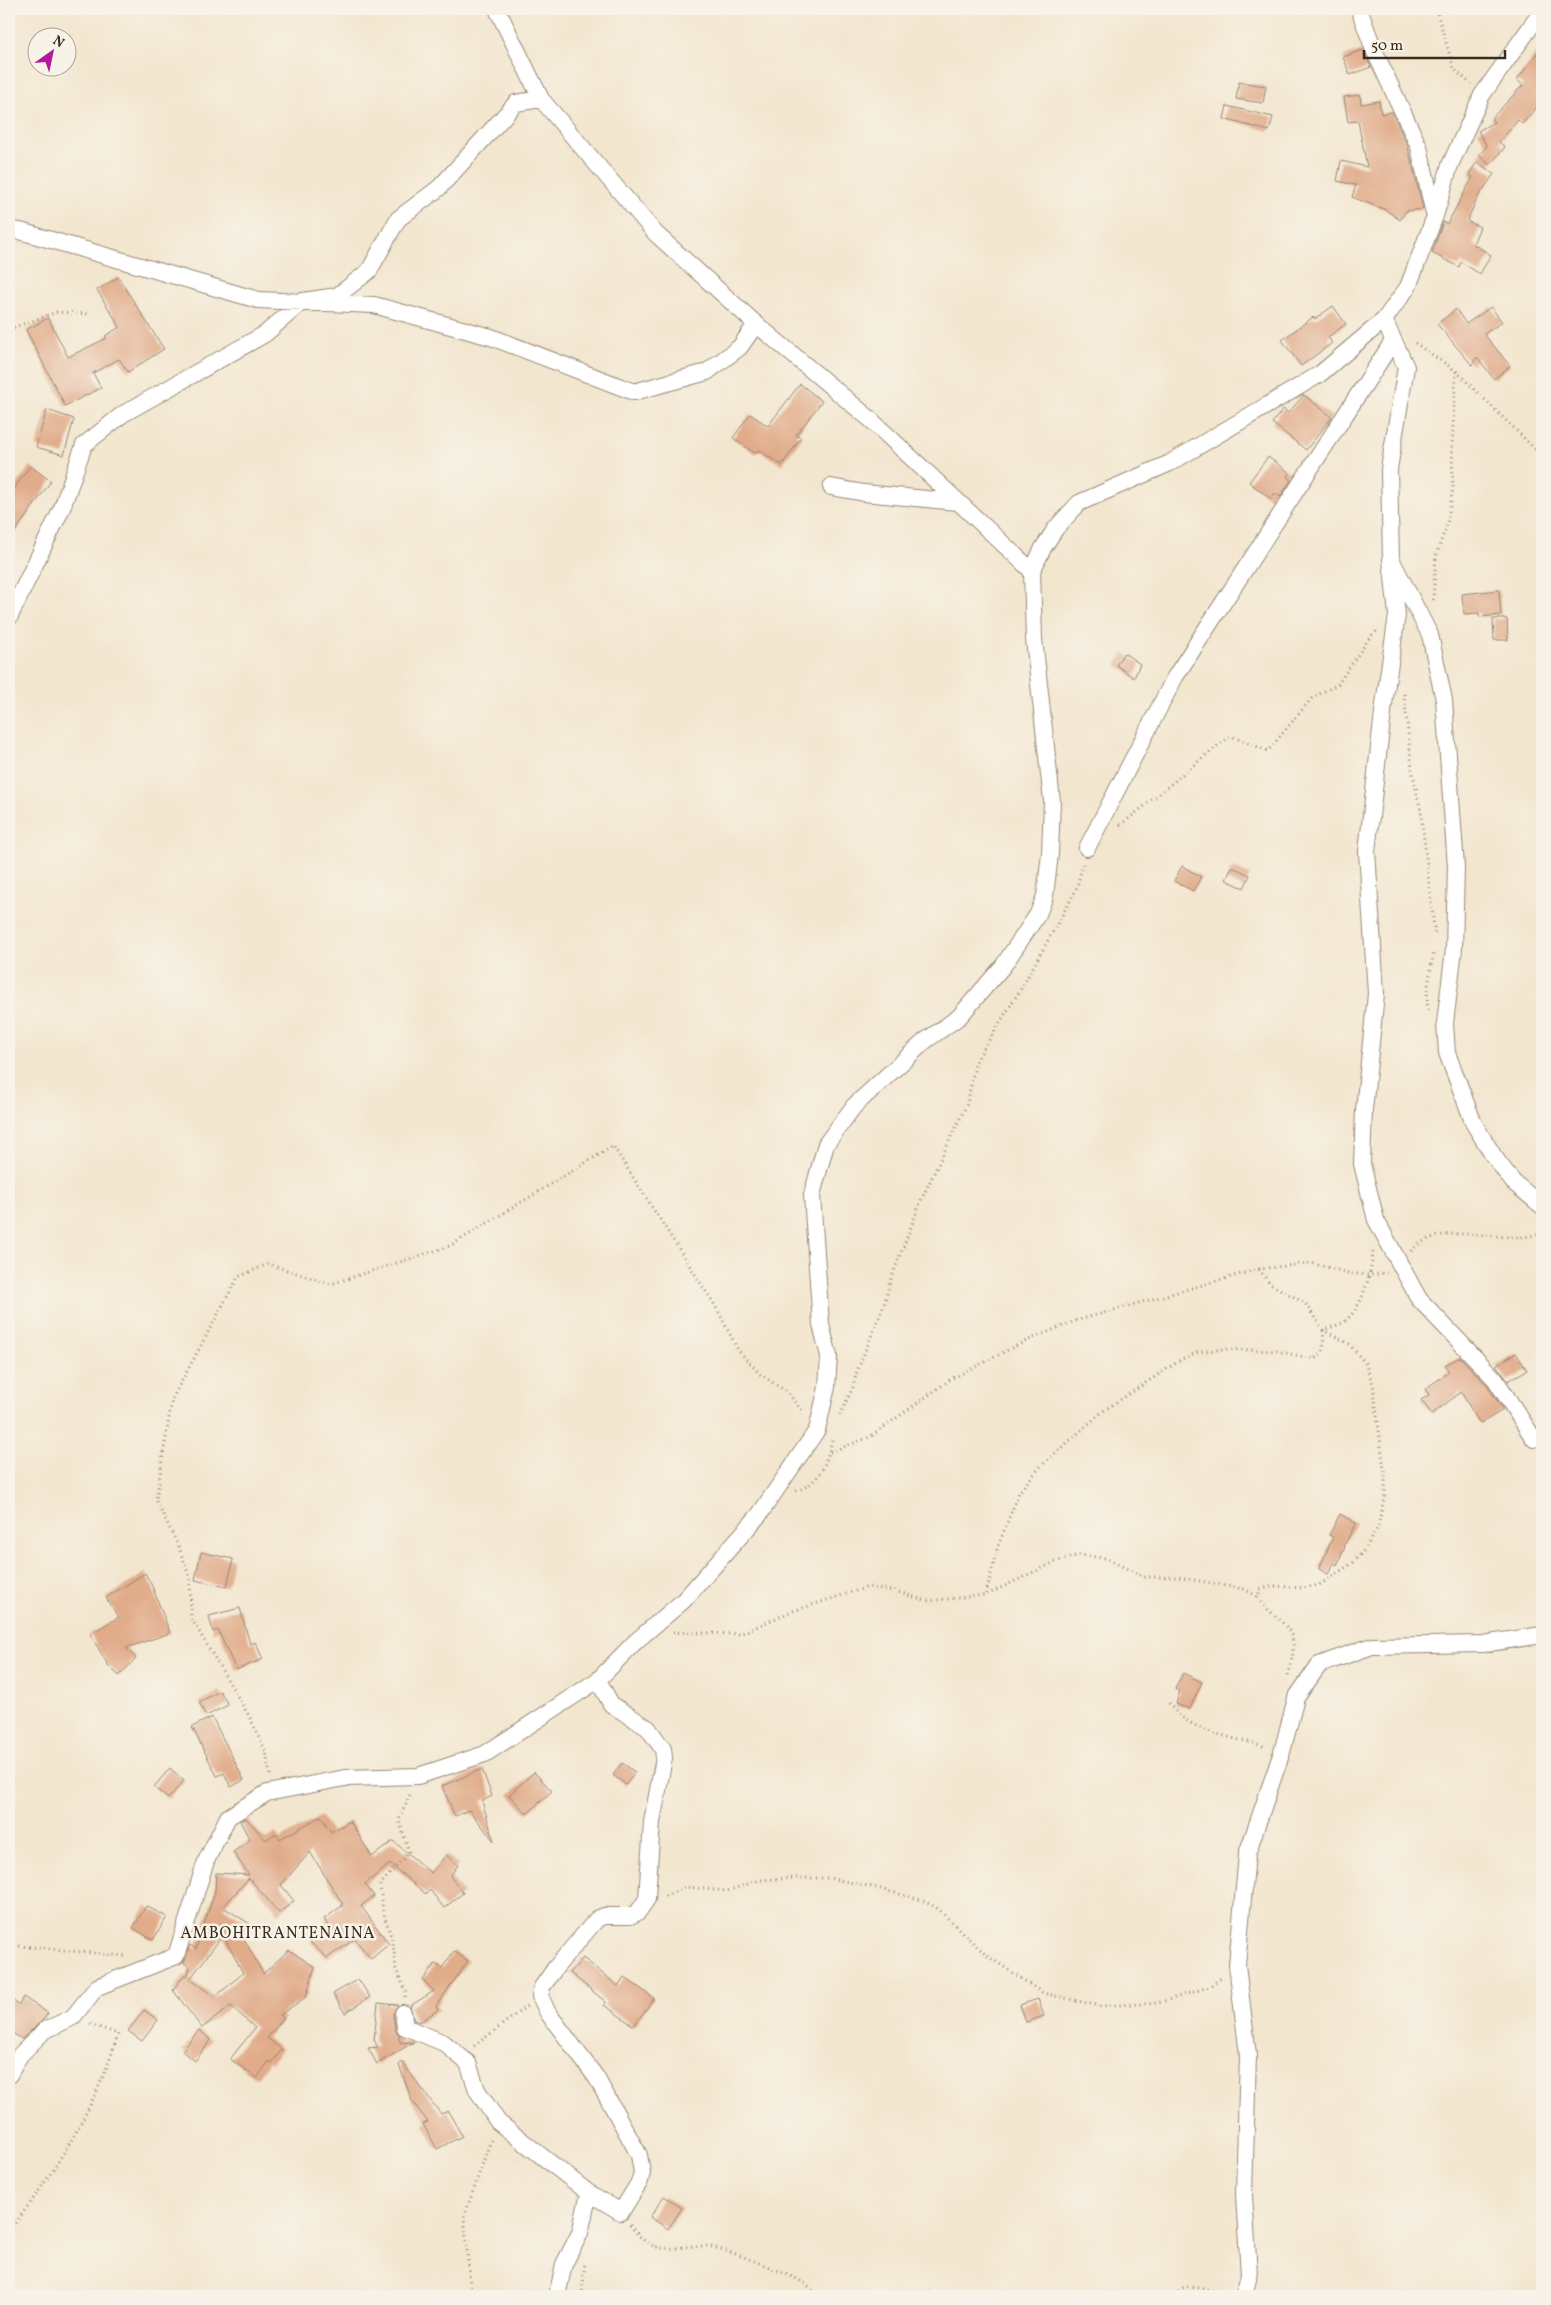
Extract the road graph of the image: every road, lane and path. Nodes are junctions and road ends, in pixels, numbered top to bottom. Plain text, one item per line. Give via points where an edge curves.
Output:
1 (497, 9) edge
2 (1360, 9) edge
3 (1436, 9) edge
4 (1542, 11) edge
5 (1482, 95) junction
6 (541, 99) junction
7 (1435, 216) junction
8 (9, 230) edge
9 (303, 301) junction
10 (92, 314) dead end
11 (1384, 320) junction
12 (756, 324) junction
13 (9, 328) edge
14 (1400, 339) junction
15 (1456, 372) junction
16 (1542, 456) edge
17 (830, 487) dead end
18 (957, 502) junction
19 (1391, 559) junction
20 (1032, 570) junction
21 (1432, 606) dead end
22 (1397, 615) junction
23 (9, 618) edge
24 (1404, 692) dead end
25 (1118, 826) dead end
26 (1088, 848) joint
27 (1436, 942) dead end
28 (1434, 951) dead end
29 (1430, 1019) dead end
30 (1542, 1206) edge
31 (1376, 1220) junction
32 (1542, 1234) edge
33 (1259, 1269) junction
34 (1405, 1270) junction
35 (1370, 1275) junction
36 (1323, 1330) junction
37 (838, 1419) dead end
38 (817, 1430) junction
39 (833, 1435) dead end
40 (1534, 1439) dead end
41 (830, 1452) junction
42 (790, 1498) dead end
43 (986, 1595) junction
44 (1258, 1597) junction
45 (666, 1632) dead end
46 (1542, 1635) edge
47 (598, 1680) junction
48 (1287, 1684) dead end
49 (1169, 1703) dead end
50 (1282, 1752) junction
51 (418, 1776) junction
52 (267, 1793) junction
53 (647, 1899) junction
54 (9, 1945) edge
55 (134, 1956) dead end
56 (1237, 1964) junction
57 (540, 1996) junction
58 (403, 2013) joint
59 (73, 2017) junction
60 (468, 2063) junction
61 (9, 2076) edge
62 (498, 2122) junction
63 (589, 2193) junction
64 (621, 2212) junction
65 (9, 2231) edge
66 (1248, 2275) junction
67 (471, 2296) edge
68 (557, 2296) edge
69 (817, 2296) edge
70 (920, 2296) edge
71 (941, 2296) edge
72 (1170, 2296) edge
73 (1244, 2296) edge

1 - 6 street
2 - 7 street via 1374,50 1418,147
3 - 5 path via 1454,69
4 - 5 street
5 - 7 street via 1450,165
6 - 9 street via 516,103 439,188 398,219 369,271 337,296
6 - 12 street via 656,234
7 - 11 street via 1408,287
8 - 9 street via 258,300
9 - 12 street via 374,305 491,337 634,392 707,372 740,347
9 - 23 street via 265,334 123,414 84,445 62,508
10 - 13 path via 56,312
11 - 14 street
11 - 20 street via 1320,374 1170,463 1079,504 1056,528
12 - 18 street via 870,419
14 - 15 path
14 - 19 street via 1406,367 1389,469
14 - 26 street via 1175,677
15 - 16 path
15 - 21 path via 1453,489 1447,524 1436,556
17 - 18 street
18 - 20 street
19 - 22 street
19 - 30 street via 1430,636 1444,700 1456,867 1454,949 1445,1023 1447,1053 1474,1124 1493,1155 1513,1182
20 - 38 street via 1034,639 1052,800 1044,896 1038,914 1003,966 959,1017 925,1041 854,1106 826,1144 812,1194 821,1326 829,1356 827,1387
22 - 25 path via 1370,636 1338,684 1312,698 1268,751 1231,736
22 - 31 street via 1367,851 1376,994 1362,1164
24 - 27 path
26 - 37 path via 1076,890 976,1061 968,1104 922,1198 853,1388
28 - 29 path via 1427,1002
31 - 34 street
31 - 35 path
32 - 34 path via 1520,1238 1486,1234 1433,1236 1412,1249
33 - 35 path via 1311,1263
33 - 36 path via 1270,1284 1305,1303
33 - 41 path via 1075,1321 1026,1341 951,1379 870,1437
34 - 35 path
34 - 40 street via 1419,1299 1495,1379
35 - 36 path via 1361,1300 1351,1314 1342,1323
36 - 43 path via 1324,1348 1314,1359 1277,1351 1225,1349 1198,1352 1103,1411 1041,1466 1018,1492 997,1548
36 - 44 path via 1349,1344 1365,1363 1373,1384 1385,1477 1378,1527 1366,1549 1354,1562 1319,1585 1260,1589
38 - 47 street via 759,1515 683,1601 635,1642
38 - 52 path via 787,1392 760,1374 738,1350 716,1307 613,1146 450,1246 331,1284 268,1264 238,1277 172,1400 156,1500 190,1578 191,1618 249,1716 266,1752 270,1776
39 - 41 path
41 - 42 path via 810,1486 795,1491
43 - 44 path via 1055,1562 1079,1555 1105,1558 1144,1578 1177,1577 1244,1589
43 - 45 path via 927,1601 868,1587 790,1612 740,1634
44 - 48 path via 1262,1605 1286,1626 1294,1642
46 - 50 street via 1483,1644 1372,1646 1319,1665 1296,1698
47 - 51 street via 485,1754
47 - 53 street via 611,1704 648,1728 663,1749 652,1822
49 - 50 path via 1185,1721 1217,1734
50 - 56 street via 1247,1854
51 - 52 street via 345,1778
51 - 58 path via 398,1820 409,1852 380,1885 383,1911 394,1943 396,1969 406,1992
52 - 59 street via 228,1817 206,1861 176,1956 97,1987
53 - 56 path via 663,1897 686,1887 728,1891 760,1880 794,1878 830,1878 878,1888 936,1907 986,1955 1043,1993 1100,2006 1158,2003 1209,1987
53 - 57 street via 638,1912 630,1916 604,1916 597,1920 556,1967
54 - 55 path
56 - 66 street via 1248,2055 1244,2195
57 - 60 path via 474,2045
57 - 64 street via 548,2013 596,2078 639,2155 640,2181
58 - 60 street via 405,2027 444,2043
59 - 61 street via 44,2031 20,2055
59 - 65 path via 118,2034 112,2056 71,2142
60 - 62 street via 477,2090
62 - 63 street
62 - 67 path via 464,2217
63 - 64 street
63 - 68 street via 580,2233 564,2264
64 - 69 path via 651,2246 671,2250 706,2246 722,2249 806,2284
66 - 72 path via 1230,2293 1186,2286
66 - 73 street
70 - 71 path via 929,2292

